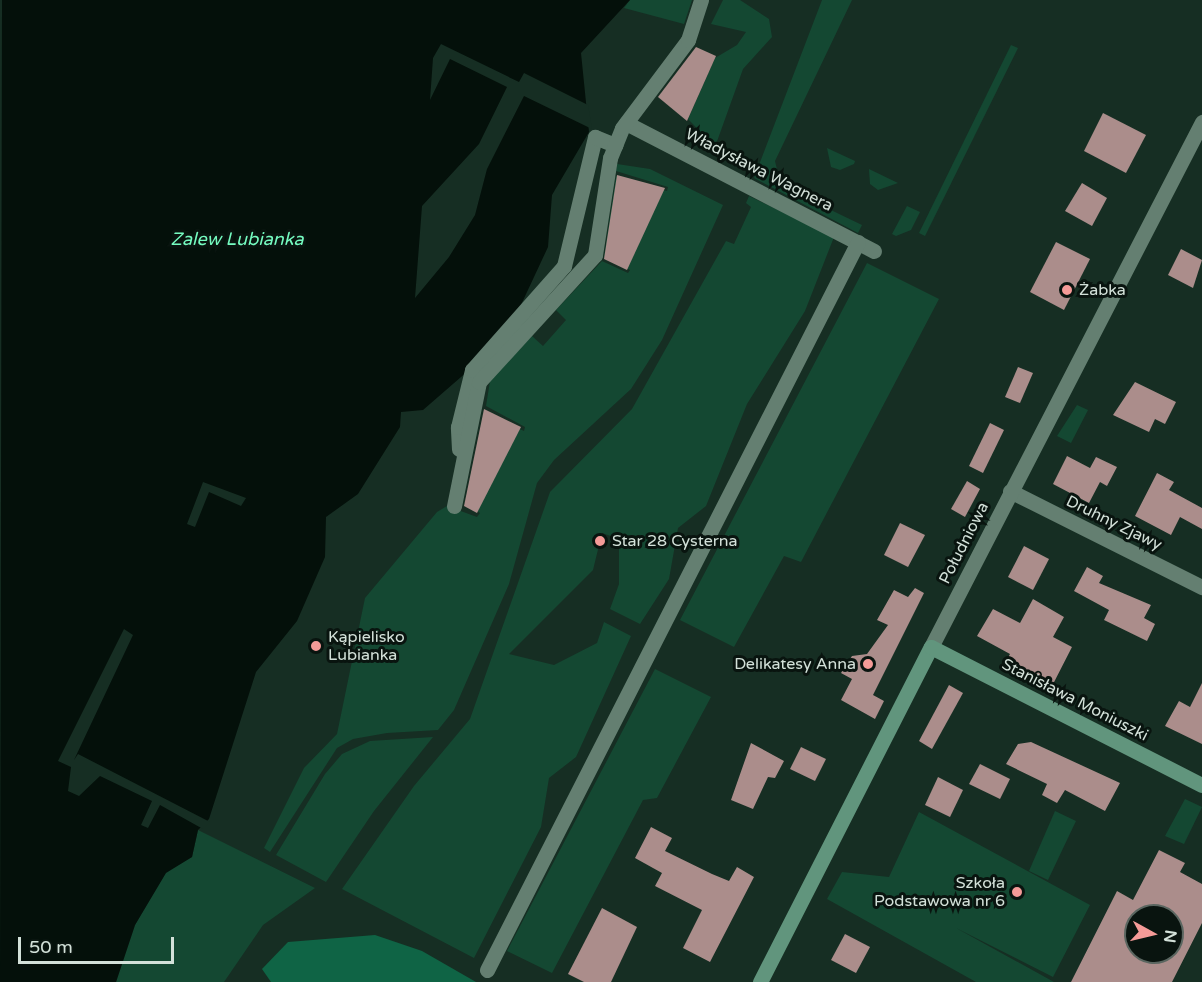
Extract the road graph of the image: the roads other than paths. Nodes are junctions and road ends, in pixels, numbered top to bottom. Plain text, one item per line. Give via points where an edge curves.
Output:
1 (701, 0) edge
2 (1202, 122) edge
3 (626, 123) junction
4 (615, 145) junction
5 (703, 175) dead end
6 (742, 182) junction
7 (858, 242) junction
8 (874, 251) dead end
9 (1010, 491) junction
10 (1202, 586) edge
11 (931, 647) junction
12 (1202, 785) edge
13 (487, 970) dead end
14 (760, 982) edge

1 - 3 street via 688,40
2 - 9 street, Południowa
3 - 4 street
3 - 6 street, Władysława Wagnera
4 - 4 street via 595,255 479,382 451,502 461,441 458,428 472,370 564,266 595,136
5 - 6 street
6 - 7 street, Władysława Wagnera
7 - 8 street, Władysława Wagnera
7 - 13 street
9 - 10 street, Druhny Zjawy
9 - 11 street, Południowa
11 - 12 street, Stanisława Moniuszki
11 - 14 street, Południowa

